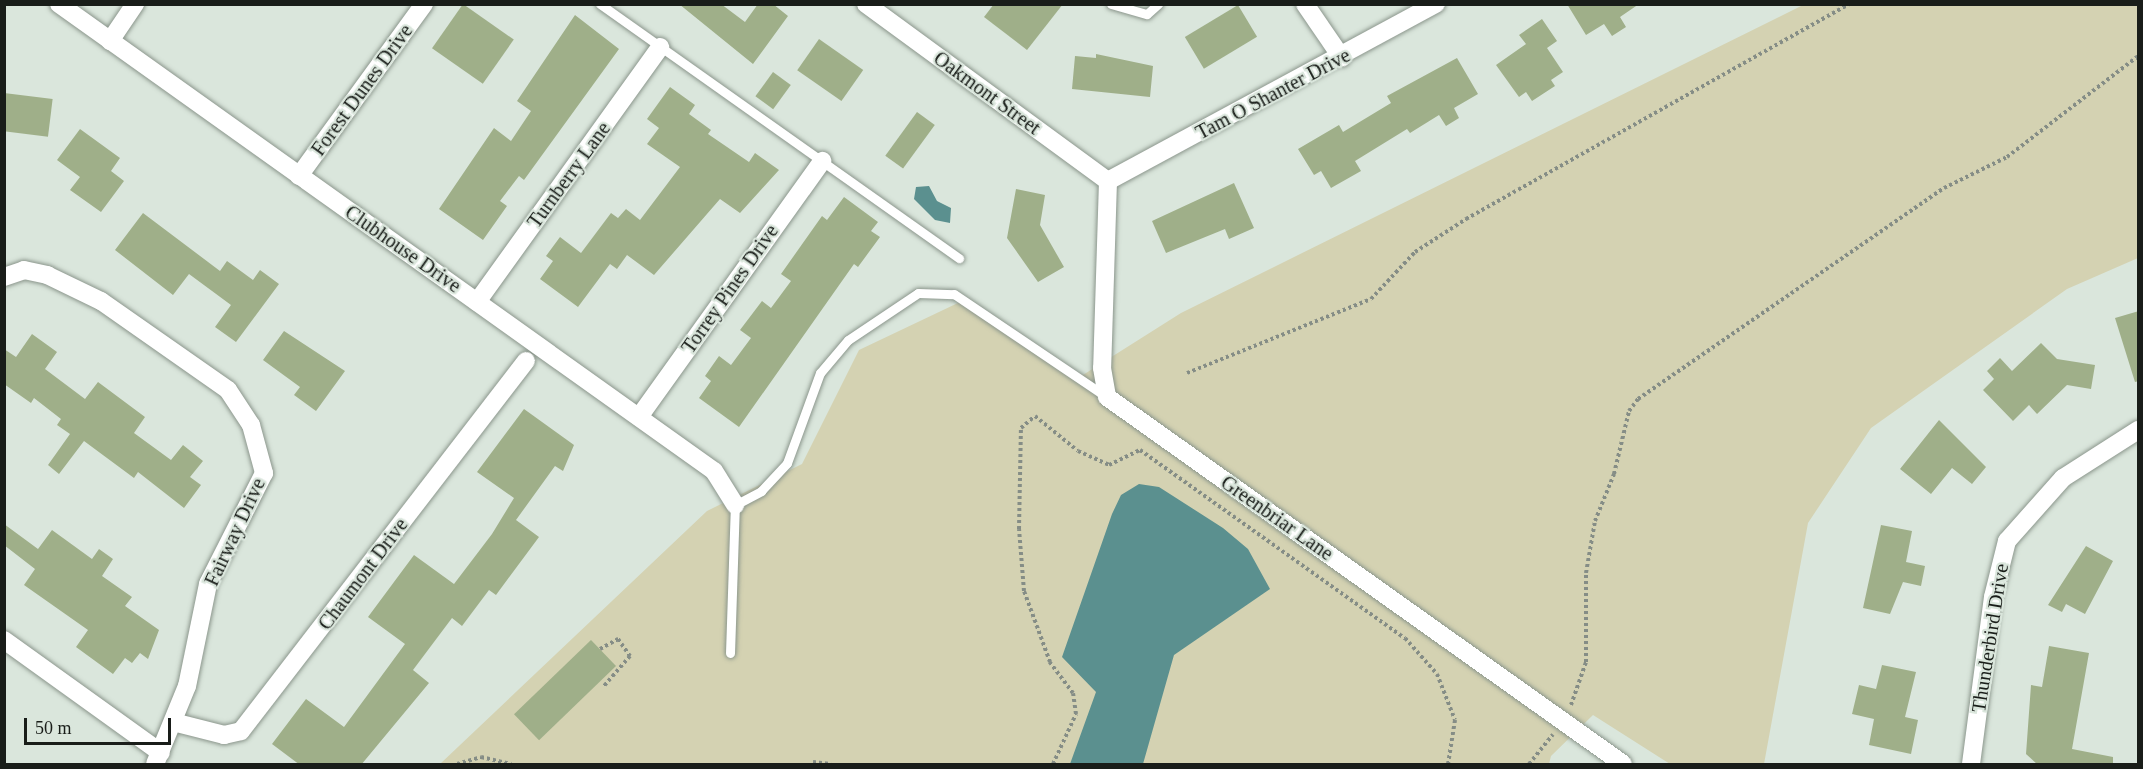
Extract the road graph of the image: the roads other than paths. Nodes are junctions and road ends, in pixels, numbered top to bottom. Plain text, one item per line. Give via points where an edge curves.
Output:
1 (59, 4) edge
2 (135, 4) edge
3 (424, 4) edge
4 (600, 4) edge
5 (866, 4) edge
6 (1111, 4) edge
7 (1158, 4) edge
8 (1305, 4) edge
9 (1436, 4) edge
10 (110, 41) junction
11 (660, 47) junction
12 (1342, 58) junction
13 (822, 161) junction
14 (299, 176) junction
15 (1108, 181) junction
16 (959, 258) dead end
17 (4, 277) edge
18 (477, 302) junction
19 (526, 361) dead end
20 (1107, 397) junction
21 (639, 417) junction
22 (2139, 430) edge
23 (735, 505) junction
24 (4, 640) edge
25 (730, 653) dead end
26 (173, 722) junction
27 (158, 759) edge
28 (1623, 765) edge
29 (1971, 765) edge

1 - 10 street, Clubhouse Drive
2 - 10 street
3 - 14 street, Forest Dunes Drive
4 - 11 lane
5 - 15 street, Oakmont Street
6 - 7 lane via 1147,14
8 - 12 street
9 - 12 street, Tam O Shanter Drive
10 - 14 street, Clubhouse Drive
11 - 13 lane
11 - 18 street, Turnberry Lane
12 - 15 street, Tam O Shanter Drive
13 - 16 lane
13 - 21 street, Torrey Pines Drive
14 - 18 street, Clubhouse Drive
15 - 20 street via 1102,368
17 - 26 street, Fairway Drive via 24,270 47,275 101,301 228,390 250,425 264,473 208,584 187,686
18 - 21 street, Clubhouse Drive
19 - 26 street, Chaumont Drive via 241,731 224,735
20 - 23 lane via 954,294 918,293 848,340 820,374 787,463 761,491
20 - 28 street, Greenbriar Lane
21 - 23 street, Clubhouse Drive via 714,471
22 - 29 street, Thunderbird Drive via 2063,478 2007,541 1993,597
23 - 25 lane
24 - 27 street
26 - 27 street, Fairway Drive

